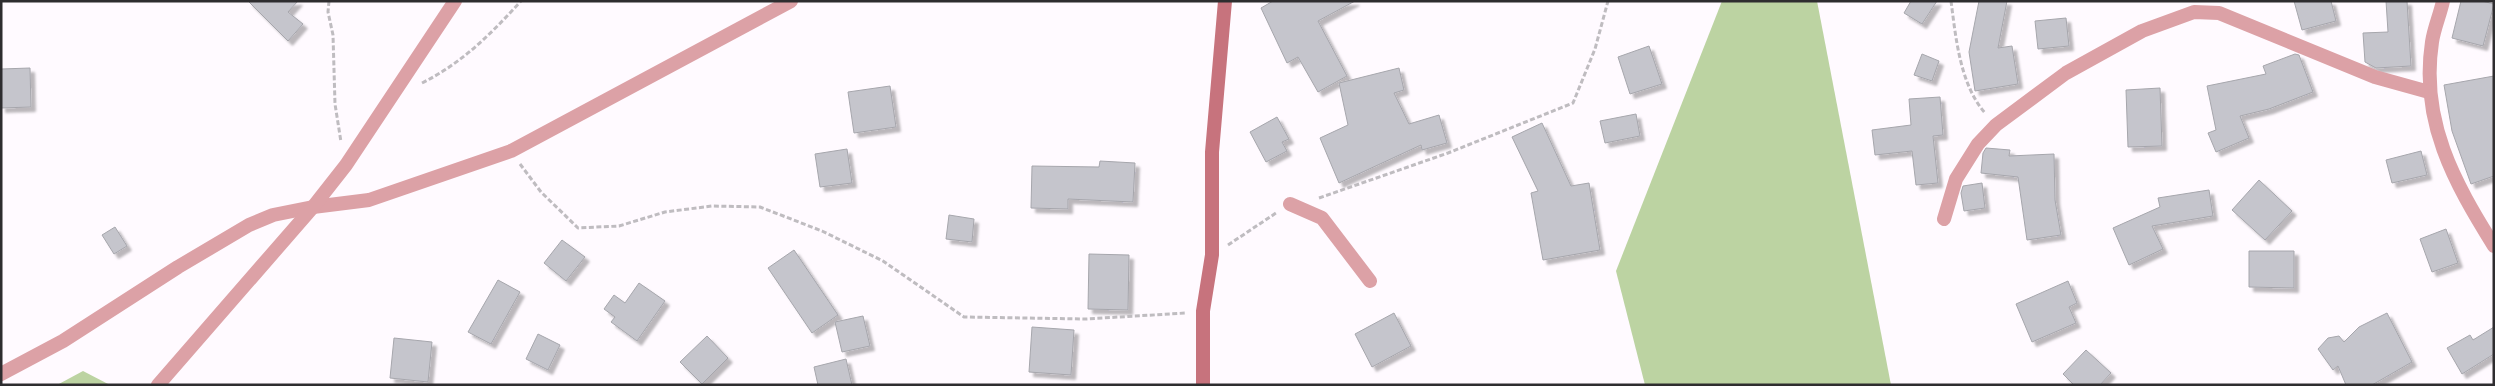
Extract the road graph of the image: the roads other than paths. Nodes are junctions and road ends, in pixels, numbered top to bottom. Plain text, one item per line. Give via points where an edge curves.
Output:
1 (455, 1) edge
2 (791, 1) edge
3 (1225, 1) edge
4 (2443, 1) edge
5 (2430, 92) junction
6 (1290, 204) road end
7 (313, 207) junction
8 (1944, 220) dead end
9 (2494, 246) edge
10 (1370, 281) dead end
11 (1, 374) edge
12 (158, 385) edge
13 (1203, 385) edge

1 - 7 street via 346,165
2 - 7 street via 511,151 370,200
3 - 13 main road via 1212,152 1212,255 1203,311
4 - 5 street via 2432,42
5 - 8 street via 2375,77 2219,13 2194,12 2142,31 2066,73 1996,125 1978,144 1956,179
5 - 9 street via 2435,126 2445,159 2473,214
6 - 10 street via 1322,218
7 - 11 street via 273,215 249,225 63,341
7 - 12 street

